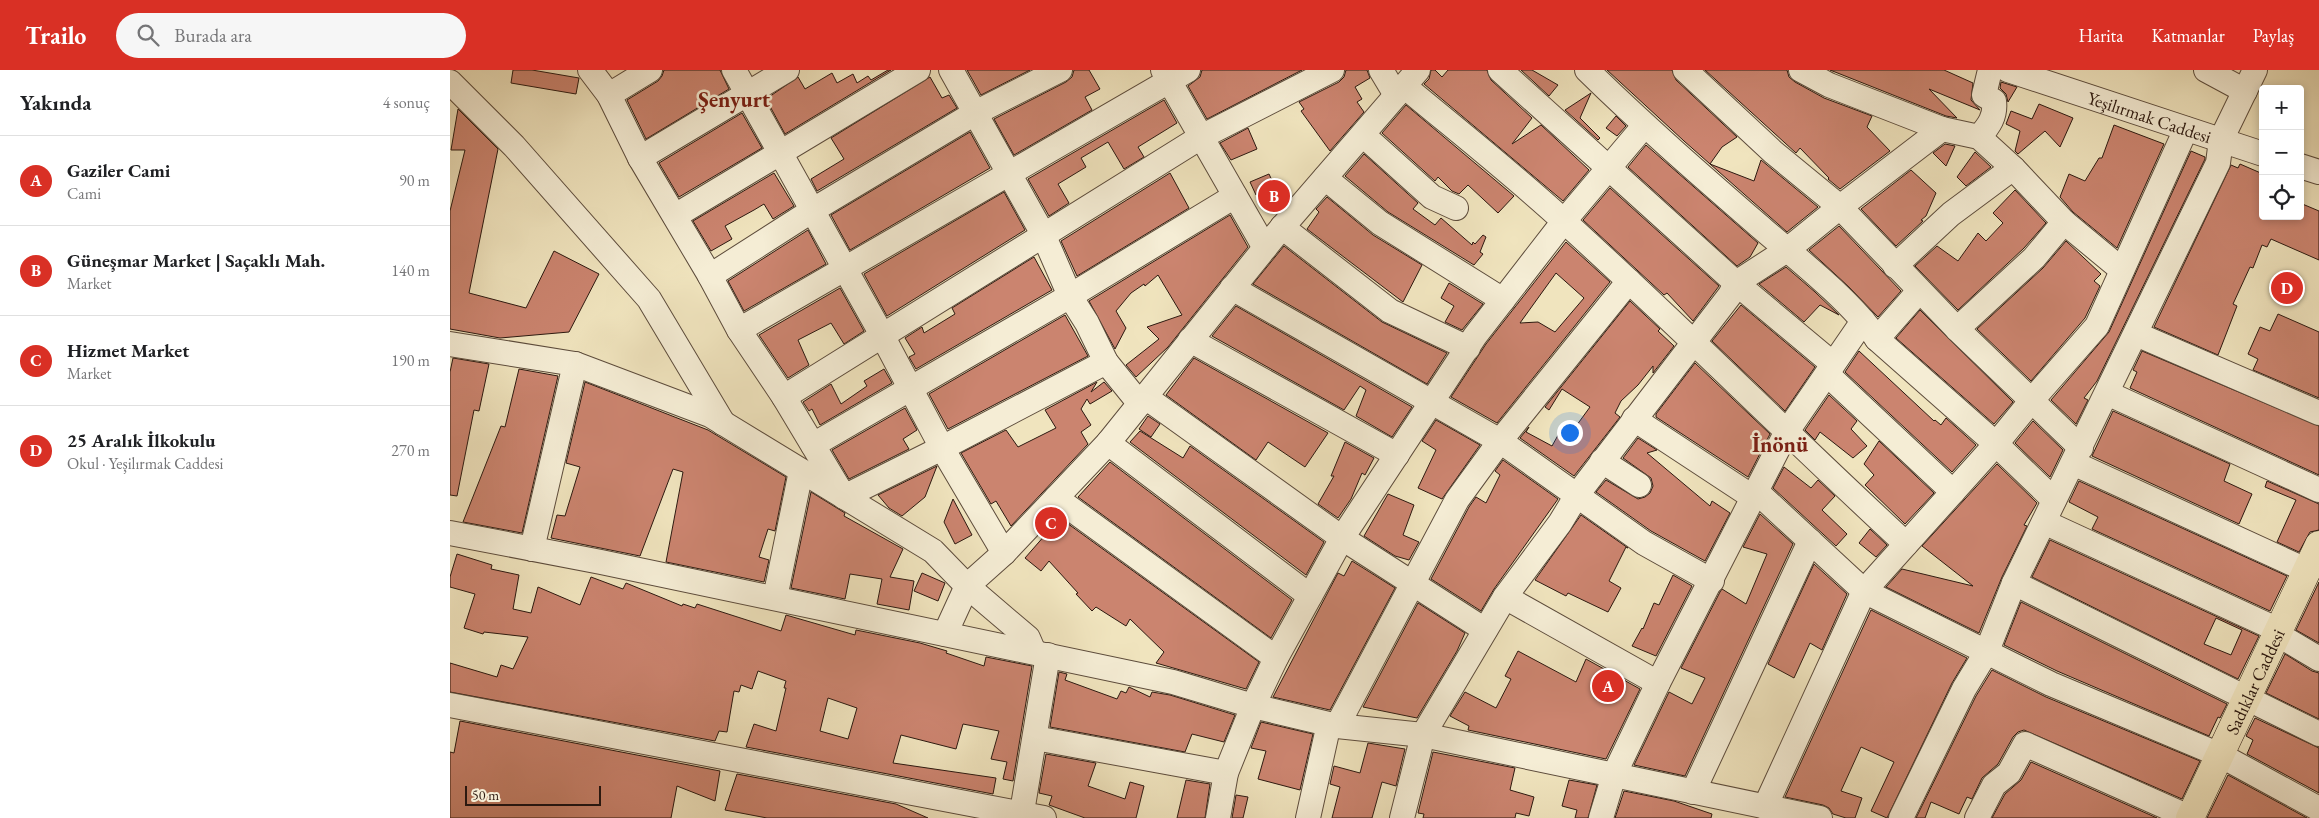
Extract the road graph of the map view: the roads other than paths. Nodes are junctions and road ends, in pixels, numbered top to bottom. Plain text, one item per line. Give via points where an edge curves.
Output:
1 (590, 70) edge
2 (650, 70) edge
3 (734, 70) edge
4 (787, 70) edge
5 (918, 70) edge
6 (951, 70) edge
7 (1060, 70) edge
8 (1332, 70) edge
9 (1382, 70) edge
10 (1500, 70) edge
11 (1587, 70) edge
12 (1685, 70) edge
13 (1801, 70) edge
14 (1990, 70) edge
15 (2008, 70) edge
16 (2206, 70) edge
17 (1174, 74) edge
18 (2250, 80) edge
19 (1406, 84) edge
20 (451, 85) edge
21 (748, 93) junction
22 (609, 95) junction
23 (975, 112) junction
24 (1644, 126) junction
25 (1942, 129) junction
26 (2186, 129) junction
27 (1362, 135) junction
28 (1201, 136) junction
29 (1979, 137) junction
30 (2221, 140) junction
31 (2259, 153) edge
32 (781, 154) junction
33 (640, 158) junction
34 (2304, 167) edge
35 (1609, 168) junction
36 (2013, 168) junction
37 (2319, 172) edge
38 (1010, 175) junction
39 (1325, 178) junction
40 (1236, 196) junction
41 (1840, 207) junction
42 (1456, 208) dead end
43 (813, 210) junction
44 (675, 216) junction
45 (1564, 221) junction
46 (2064, 222) junction
47 (1282, 228) junction
48 (1043, 234) junction
49 (1265, 248) junction
50 (1787, 250) junction
51 (1895, 266) junction
52 (845, 267) junction
53 (2122, 270) junction
54 (710, 276) junction
55 (1629, 281) junction
56 (1736, 283) junction
57 (1232, 288) junction
58 (1919, 291) junction
59 (1070, 296) junction
60 (1503, 300) junction
61 (1957, 329) junction
62 (739, 330) junction
63 (1870, 330) junction
64 (2136, 334) junction
65 (882, 335) junction
66 (1190, 340) junction
67 (1693, 341) junction
68 (450, 344) edge
69 (1468, 348) junction
70 (1106, 362) junction
71 (575, 364) junction
72 (1830, 369) junction
73 (910, 387) junction
74 (2107, 393) junction
75 (784, 397) junction
76 (1142, 400) junction
77 (2032, 400) junction
78 (1431, 404) junction
79 (2319, 413) edge
80 (1634, 420) junction
81 (722, 423) junction
82 (1786, 433) junction
83 (1500, 441) junction
84 (1108, 443) junction
85 (1996, 444) junction
86 (813, 445) junction
87 (942, 448) junction
88 (1397, 455) junction
89 (2077, 456) junction
90 (1602, 462) junction
91 (801, 471) junction
92 (1639, 485) dead end
93 (2319, 490) edge
94 (1953, 492) junction
95 (1577, 495) junction
96 (1756, 495) junction
97 (844, 497) junction
98 (1056, 498) junction
99 (2054, 500) junction
100 (2044, 522) junction
101 (450, 533) edge
102 (1342, 538) junction
103 (1810, 541) junction
104 (1906, 544) junction
105 (2319, 545) edge
106 (532, 548) junction
107 (1004, 553) junction
108 (2311, 577) edge
109 (1712, 581) junction
110 (2014, 582) junction
111 (1412, 583) junction
112 (967, 586) junction
113 (1864, 591) junction
114 (1310, 596) junction
115 (1505, 597) junction
116 (775, 598) junction
117 (1485, 630) junction
118 (945, 634) junction
119 (2277, 634) junction
120 (1987, 650) junction
121 (1041, 654) junction
122 (1276, 658) junction
123 (2319, 659) edge
124 (1658, 683) junction
125 (2247, 698) junction
126 (450, 705) edge
127 (1253, 706) junction
128 (1337, 726) junction
129 (2319, 734) edge
130 (1423, 735) junction
131 (1035, 738) junction
132 (2220, 755) junction
133 (1226, 773) junction
134 (1614, 775) junction
135 (1693, 792) junction
136 (2319, 809) edge
137 (1777, 812) edge
138 (1029, 817) edge
139 (1218, 818) edge
140 (1308, 818) edge
141 (1402, 818) edge
142 (1601, 818) edge
143 (1820, 818) edge
144 (1901, 818) edge
145 (1977, 818) edge
146 (2191, 818) edge

1 - 22 street
2 - 22 street
3 - 21 street
4 - 21 street
5 - 32 street
6 - 23 street
7 - 23 street
8 - 28 street
9 - 19 street
10 - 35 street
11 - 24 street
12 - 41 street via 1773,152
13 - 25 street via 1829,85
14 - 29 street via 1984,95 1994,101 1996,111
15 - 26 street, Yeşilırmak Caddesi
16 - 18 street
17 - 28 street
17 - 38 street
18 - 30 street
19 - 27 street
19 - 45 street
20 - 81 street via 514,146 650,299
21 - 32 street
21 - 33 street
22 - 33 street
23 - 38 street
23 - 43 street
24 - 35 street
24 - 50 street
25 - 29 street
25 - 41 street
26 - 30 street, Yeşilırmak Caddesi
26 - 53 street
27 - 39 street
27 - 42 street via 1432,197
28 - 40 street
28 - 48 street
29 - 36 street
30 - 31 street, Yeşilırmak Caddesi
30 - 64 street via 2218,163
32 - 43 street
32 - 44 street
33 - 44 street
34 - 37 street
35 - 45 street
35 - 56 street
36 - 46 street
36 - 51 street via 1951,214
38 - 48 street
38 - 52 street
39 - 47 street
39 - 60 street via 1380,223
40 - 49 street
40 - 59 street
41 - 50 street
41 - 51 street
43 - 52 street
43 - 54 street
44 - 54 street
45 - 55 street
45 - 60 street
46 - 53 street
46 - 61 street via 2034,258
47 - 49 street
47 - 69 street via 1390,311
48 - 59 street
48 - 65 street
49 - 57 street
50 - 56 street
50 - 63 street
51 - 58 street
52 - 62 street
52 - 65 street
53 - 77 street via 2097,326
54 - 62 street
55 - 67 street
55 - 83 street
56 - 67 street
56 - 72 street
57 - 66 street
57 - 78 street
58 - 61 street
58 - 63 street
59 - 70 street
59 - 73 street
60 - 69 street
61 - 77 street
62 - 75 street
63 - 72 street
63 - 85 street
64 - 74 street
64 - 79 street
65 - 73 street
65 - 75 street
66 - 76 street
66 - 88 street
67 - 80 street
67 - 82 street
68 - 71 street
69 - 78 street
70 - 76 street
70 - 87 street
71 - 81 street via 710,415
71 - 106 street
72 - 82 street
72 - 94 street
73 - 86 street
73 - 87 street
74 - 89 street
74 - 93 street
75 - 86 street
76 - 84 street
76 - 102 street
77 - 85 street
77 - 89 street
78 - 83 street
78 - 88 street
80 - 90 street
80 - 96 street
81 - 91 street
82 - 96 street
82 - 104 street
83 - 95 street
83 - 111 street via 1457,500
84 - 98 street
84 - 114 street
85 - 94 street
85 - 99 street
86 - 97 street
87 - 97 street
87 - 107 street
88 - 102 street
89 - 99 street
89 - 108 street
90 - 92 street
90 - 95 street
91 - 97 street
91 - 116 street
94 - 104 street
95 - 109 street via 1644,543
95 - 115 street
96 - 103 street
96 - 109 street
97 - 112 street via 933,551
98 - 107 street
98 - 122 street
99 - 100 street
100 - 110 street
100 - 119 street via 2274,628
101 - 106 street
102 - 111 street
102 - 114 street
103 - 113 street
103 - 135 street
104 - 113 street
105 - 108 main road, Sadıklar Caddesi
106 - 116 street
107 - 112 street
108 - 119 main road, Sadıklar Caddesi
109 - 124 street
110 - 120 street
110 - 125 street
111 - 117 street
111 - 128 street
112 - 118 street
112 - 121 street via 1028,638
113 - 120 street
113 - 137 street
114 - 122 street
115 - 117 street
115 - 124 street
116 - 118 street
117 - 130 street
118 - 121 street
119 - 123 street
119 - 125 main road, Sadıklar Caddesi
120 - 132 street via 2051,684
120 - 144 street via 1964,689
121 - 127 street via 1173,682
121 - 131 street
122 - 127 street
124 - 134 street
125 - 129 street
125 - 132 main road, Sadıklar Caddesi
126 - 138 street
127 - 128 street
127 - 133 street
128 - 130 street
128 - 140 street via 1328,728
130 - 134 street
130 - 141 street
131 - 133 street
131 - 138 street
132 - 136 street
132 - 146 main road, Sadıklar Caddesi
133 - 139 street
134 - 135 street
134 - 142 street
135 - 137 street
137 - 143 street
145 - 146 street via 1994,785 2009,773 2025,744

